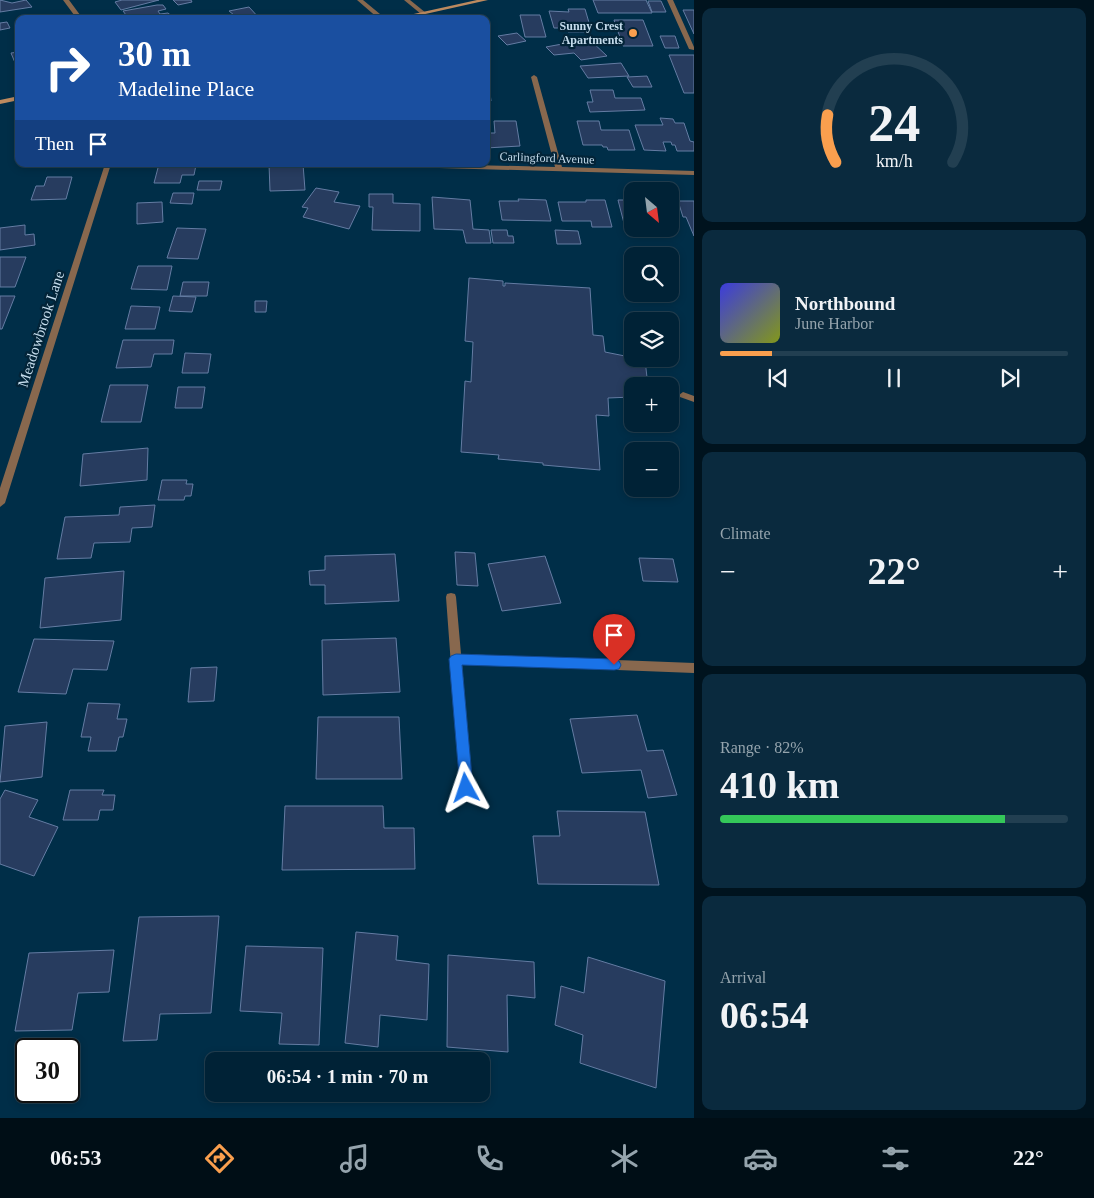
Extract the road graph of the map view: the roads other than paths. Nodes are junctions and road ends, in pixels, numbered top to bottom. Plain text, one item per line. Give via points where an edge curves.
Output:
1 (66, 0) edge
2 (360, 0) edge
3 (407, 0) edge
4 (485, 0) edge
5 (670, 0) edge
6 (423, 13) junction
7 (77, 15) edge
8 (378, 15) edge
9 (413, 15) edge
10 (692, 49) dead end
11 (534, 77) dead end
12 (15, 99) edge
13 (0, 102) edge
14 (107, 167) edge
15 (482, 167) edge
16 (558, 169) junction
17 (694, 173) edge
18 (683, 395) dead end
19 (694, 399) edge
20 (0, 503) edge
21 (450, 597) dead end
22 (456, 659) junction
23 (694, 668) edge
24 (466, 788) dead end

1 - 7 street
2 - 8 street
3 - 6 street
4 - 6 main road
5 - 10 street
6 - 9 main road
11 - 16 street
12 - 13 main road
14 - 20 street, Meadowbrook Lane
15 - 16 street, Carlingford Avenue
16 - 17 street, Carlingford Avenue
18 - 19 street
21 - 22 street
22 - 23 street
22 - 24 street

